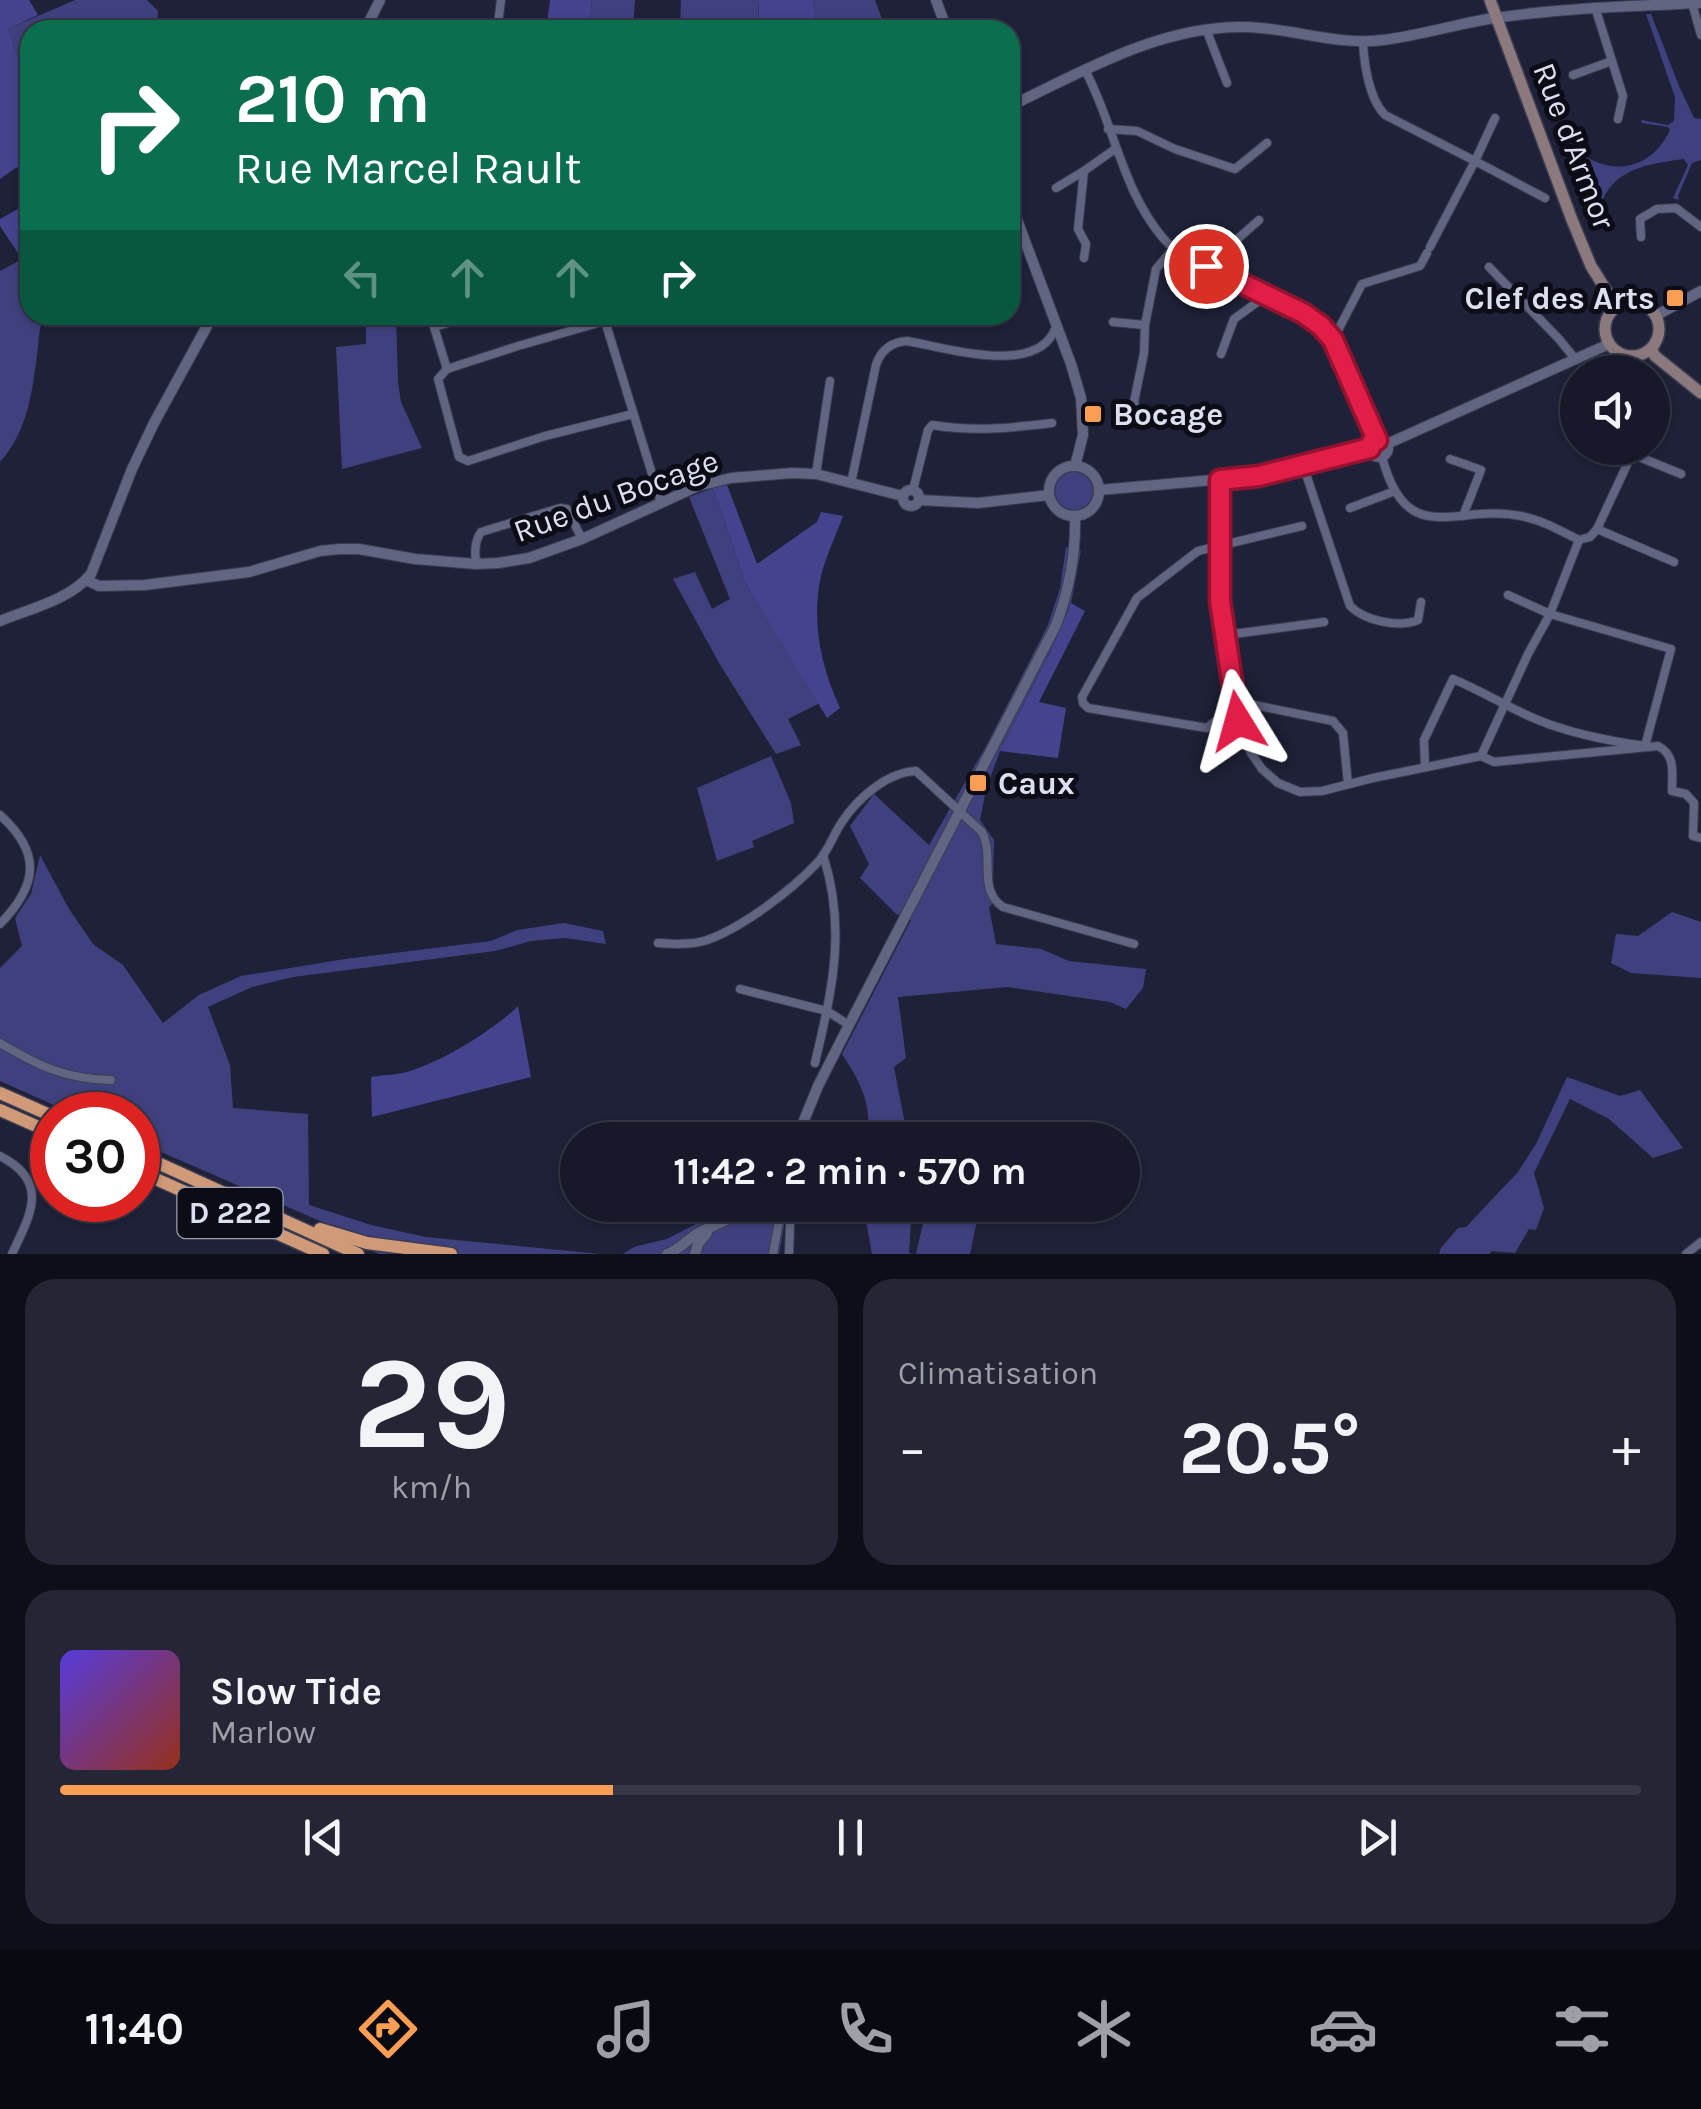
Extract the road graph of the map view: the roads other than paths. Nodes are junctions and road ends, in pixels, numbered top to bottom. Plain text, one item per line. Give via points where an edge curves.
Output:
1 (1490, 0) edge
2 (1696, 3) edge
3 (1595, 7) junction
4 (1497, 18) junction
5 (1206, 29) junction
6 (1701, 35) edge
7 (1363, 41) junction
8 (1612, 60) junction
9 (1085, 70) junction
10 (1573, 75) dead end
11 (1227, 83) dead end
12 (1020, 101) edge
13 (1494, 118) dead end
14 (1618, 119) dead end
15 (1108, 129) junction
16 (1267, 142) dead end
17 (1115, 149) junction
18 (1475, 161) junction
19 (1084, 171) junction
20 (1056, 188) dead end
21 (1544, 198) dead end
22 (1259, 220) dead end
23 (1701, 227) edge
24 (1020, 228) edge
25 (1641, 237) dead end
26 (1174, 248) junction
27 (1084, 258) dead end
28 (1206, 266) junction
29 (1489, 267) dead end
30 (1701, 292) edge
31 (1267, 295) junction
32 (1616, 306) junction
33 (1656, 315) junction
34 (1112, 322) dead end
35 (208, 325) edge
36 (441, 325) edge
37 (582, 325) edge
38 (606, 325) edge
39 (1145, 325) junction
40 (1056, 326) junction
41 (1333, 340) junction
42 (1610, 344) junction
43 (1041, 347) junction
44 (1651, 348) junction
45 (1066, 352) junction
46 (1221, 354) dead end
47 (1572, 355) edge
48 (1587, 355) edge
49 (1560, 367) edge
50 (448, 369) junction
51 (830, 380) dead end
52 (1701, 393) edge
53 (1138, 412) dead end
54 (633, 414) junction
55 (1052, 423) dead end
56 (1378, 444) junction
57 (1382, 457) joint
58 (1450, 460) dead end
59 (1303, 465) junction
60 (1075, 466) junction
61 (816, 474) junction
62 (1681, 474) dead end
63 (1220, 480) junction
64 (851, 483) junction
65 (1099, 490) junction
66 (1394, 491) junction
67 (1049, 495) junction
68 (911, 496) junction
69 (661, 503) junction
70 (1350, 508) dead end
71 (1075, 516) junction
72 (1463, 516) junction
73 (1302, 526) dead end
74 (1597, 529) junction
75 (582, 539) junction
76 (1579, 540) junction
77 (1221, 547) junction
78 (1674, 562) dead end
79 (476, 564) junction
80 (86, 580) junction
81 (1508, 595) dead end
82 (1421, 602) dead end
83 (1550, 614) junction
84 (0, 621) edge
85 (1324, 622) dead end
86 (1226, 634) junction
87 (1236, 704) junction
88 (1505, 704) junction
89 (1645, 746) junction
90 (1481, 756) junction
91 (1426, 766) junction
92 (1348, 784) junction
93 (960, 810) junction
94 (0, 815) edge
95 (1697, 837) edge
96 (824, 855) junction
97 (0, 924) edge
98 (658, 943) dead end
99 (1134, 944) dead end
100 (740, 988) dead end
101 (827, 1011) junction
102 (849, 1025) junction
103 (0, 1042) edge
104 (815, 1063) dead end
105 (111, 1080) dead end
106 (0, 1093) edge
107 (30, 1106) edge
108 (0, 1110) edge
109 (803, 1122) edge
110 (30, 1123) edge
111 (0, 1156) edge
112 (160, 1164) edge
113 (160, 1181) edge
114 (260, 1210) junction
115 (724, 1222) edge
116 (779, 1222) edge
117 (790, 1225) dead end
118 (711, 1229) junction
119 (1701, 1242) edge
120 (12, 1254) edge
121 (323, 1254) edge
122 (358, 1254) edge
123 (452, 1254) edge
124 (667, 1254) edge
125 (695, 1254) edge
126 (772, 1254) edge
127 (789, 1254) edge
128 (1686, 1254) edge

1 - 4 main road, Rue d'Armor
2 - 3 street
2 - 6 street
3 - 4 street
3 - 8 street
4 - 7 street
4 - 32 main road, Rue d'Armor via 1591,266
5 - 7 street via 1252,27
5 - 9 street
5 - 11 street
7 - 18 street via 1378,108
8 - 10 street
8 - 14 street via 1623,96
9 - 12 street
9 - 15 street
13 - 18 street
15 - 16 street via 1137,131 1235,170
15 - 17 street
17 - 19 street
17 - 26 street via 1142,206
18 - 21 street
18 - 41 street via 1420,266 1362,284
19 - 20 street
19 - 27 street via 1078,229
22 - 28 street
23 - 25 street via 1676,208 1657,209 1640,218
24 - 40 street
26 - 28 street
26 - 39 street via 1156,269
28 - 31 street
29 - 47 street
30 - 33 street
31 - 41 street via 1303,313
31 - 46 street via 1234,320
32 - 33 main road via 1643,303
32 - 42 main road via 1606,320
33 - 44 main road via 1660,333
34 - 39 street
35 - 80 street via 147,438
36 - 50 street via 434,327
37 - 50 street
38 - 54 street
39 - 53 street
40 - 43 street
40 - 45 street
41 - 56 street
42 - 44 main road via 1629,356
42 - 48 street
43 - 45 street
43 - 64 street via 991,358 908,341 885,350 876,364
44 - 52 main road
45 - 60 street via 1083,413
49 - 56 street
50 - 54 street via 438,378 460,457 468,460
51 - 61 street
54 - 69 street
55 - 68 street via 978,430 932,426
56 - 57 street via 1374,456
56 - 59 street
57 - 66 street
58 - 72 street via 1481,470
59 - 63 street
59 - 82 street via 1350,606 1364,617 1409,624 1418,620
60 - 65 street via 1092,473
60 - 67 street via 1052,477
61 - 64 street, Rue du Bocage
61 - 69 street, Rue du Bocage via 731,478
62 - 74 street via 1632,454
63 - 65 street
63 - 77 street
64 - 68 street, Rue du Bocage
65 - 71 street via 1092,508
66 - 70 street
66 - 72 street via 1420,516
67 - 68 street, Rue du Bocage via 978,503
67 - 71 street via 1058,510
69 - 75 street, Rue du Bocage
71 - 93 street via 1066,598 1056,625
72 - 76 street via 1522,516
73 - 77 street
74 - 76 street
74 - 78 street
75 - 79 street, Rue du Bocage via 529,558
75 - 79 street via 572,516 560,508 480,532
76 - 83 street
77 - 86 street
77 - 87 street via 1198,552 1137,598 1082,697 1088,708 1207,728
79 - 80 street, Rue du Bocage via 340,548 249,572 145,585
80 - 84 street
81 - 83 street
83 - 88 street
83 - 89 street via 1671,649
85 - 86 street
86 - 87 street
87 - 92 street via 1252,753 1278,783 1300,792
87 - 92 street via 1333,720 1342,733
88 - 89 street via 1540,721
88 - 90 street
88 - 91 street via 1452,679 1424,740
89 - 90 street via 1494,762
89 - 95 street via 1658,746 1672,759 1672,791 1694,803
90 - 91 street
91 - 92 street
93 - 96 street via 916,771 904,772 862,798
93 - 99 street via 988,844 993,900
93 - 102 street
94 - 97 street via 24,840 31,864 22,897
96 - 98 street via 772,902 720,935 683,945
96 - 101 street via 836,930
100 - 101 street
101 - 102 street
101 - 104 street
102 - 109 street
103 - 105 street via 81,1080
106 - 107 highway
108 - 110 highway
111 - 120 street via 26,1178 32,1194 32,1211
112 - 114 highway, D 222
113 - 121 highway, D 222
114 - 122 highway, D 222
114 - 123 highway via 367,1243
115 - 118 street
116 - 126 street
117 - 127 street
118 - 124 street
118 - 125 street
119 - 128 street

